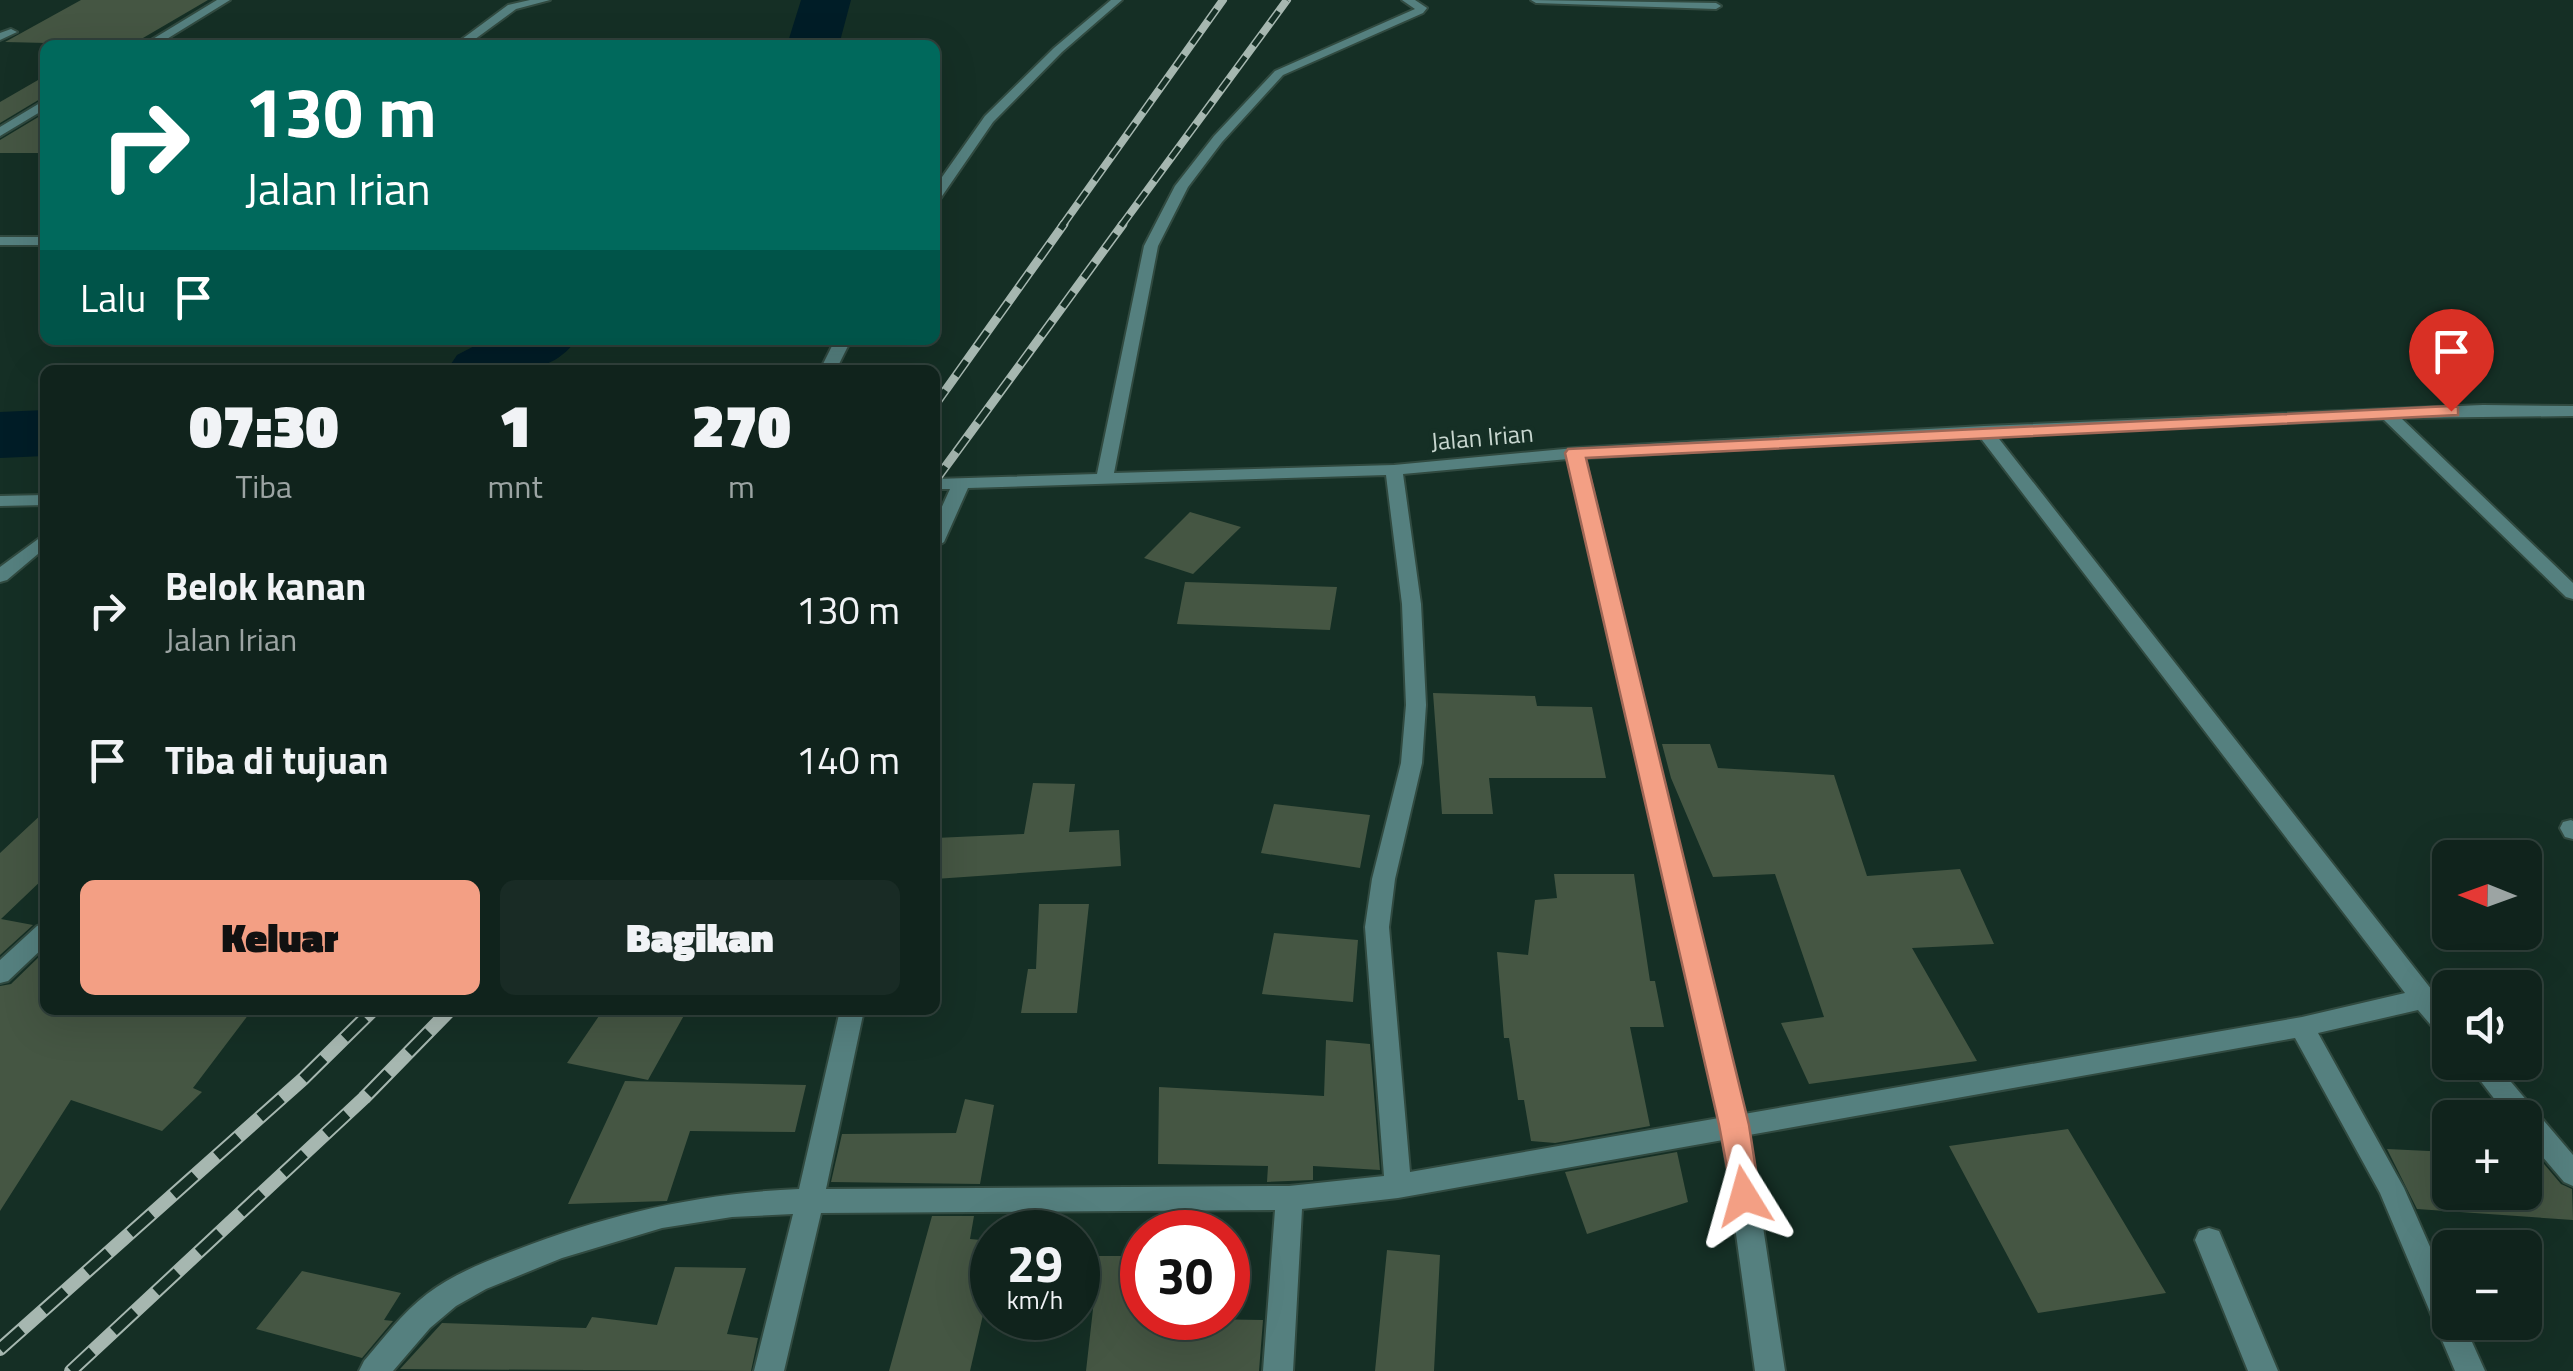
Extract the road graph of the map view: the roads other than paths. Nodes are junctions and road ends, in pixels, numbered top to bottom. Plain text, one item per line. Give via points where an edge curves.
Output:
1 (226, 0) edge
2 (546, 0) edge
3 (1117, 0) edge
4 (1407, 0) edge
5 (1536, 0) edge
6 (1651, 2) edge
7 (1716, 6) dead end
8 (158, 40) edge
9 (467, 40) edge
10 (40, 107) edge
11 (0, 132) edge
12 (940, 189) edge
13 (0, 241) edge
14 (40, 241) edge
15 (2573, 411) edge
16 (2387, 414) junction
17 (1984, 431) junction
18 (1575, 453) junction
19 (1394, 470) junction
20 (1104, 482) junction
21 (940, 484) edge
22 (961, 484) junction
23 (40, 500) edge
24 (0, 501) edge
25 (940, 531) edge
26 (40, 544) edge
27 (0, 576) edge
28 (2573, 594) edge
29 (40, 937) edge
30 (0, 974) edge
31 (2424, 998) junction
32 (2432, 1008) edge
33 (851, 1015) edge
34 (2302, 1027) junction
35 (2493, 1080) edge
36 (1734, 1125) junction
37 (2573, 1174) edge
38 (1398, 1186) junction
39 (1289, 1198) junction
40 (810, 1200) junction
41 (2209, 1240) dead end
42 (374, 1371) edge
43 (769, 1371) edge
44 (1278, 1371) edge
45 (1770, 1371) edge
46 (2263, 1371) edge
47 (2470, 1371) edge

1 - 8 street
2 - 9 street via 512,7
3 - 12 street via 989,119
4 - 20 street via 1422,8 1279,73 1182,186 1151,246
5 - 6 street
6 - 7 street
10 - 11 street
13 - 14 street
15 - 16 street, Jalan Irian
16 - 17 street, Jalan Irian
16 - 28 street
17 - 18 street, Jalan Irian
17 - 31 street
18 - 19 street, Jalan Irian
18 - 36 street
19 - 20 street, Jalan Irian
19 - 38 street via 1407,564 1414,738 1378,896 1378,927
20 - 22 street, Jalan Irian
21 - 22 street, Jalan Irian
22 - 25 street
23 - 24 street
26 - 27 street
29 - 30 street
31 - 32 street
31 - 34 street
33 - 40 street
34 - 36 street
34 - 47 street via 2391,1188
35 - 37 street
36 - 38 street
36 - 45 street
38 - 39 street
39 - 40 street
39 - 44 street
40 - 42 street via 693,1208 579,1237 440,1300
40 - 43 street
41 - 46 street

